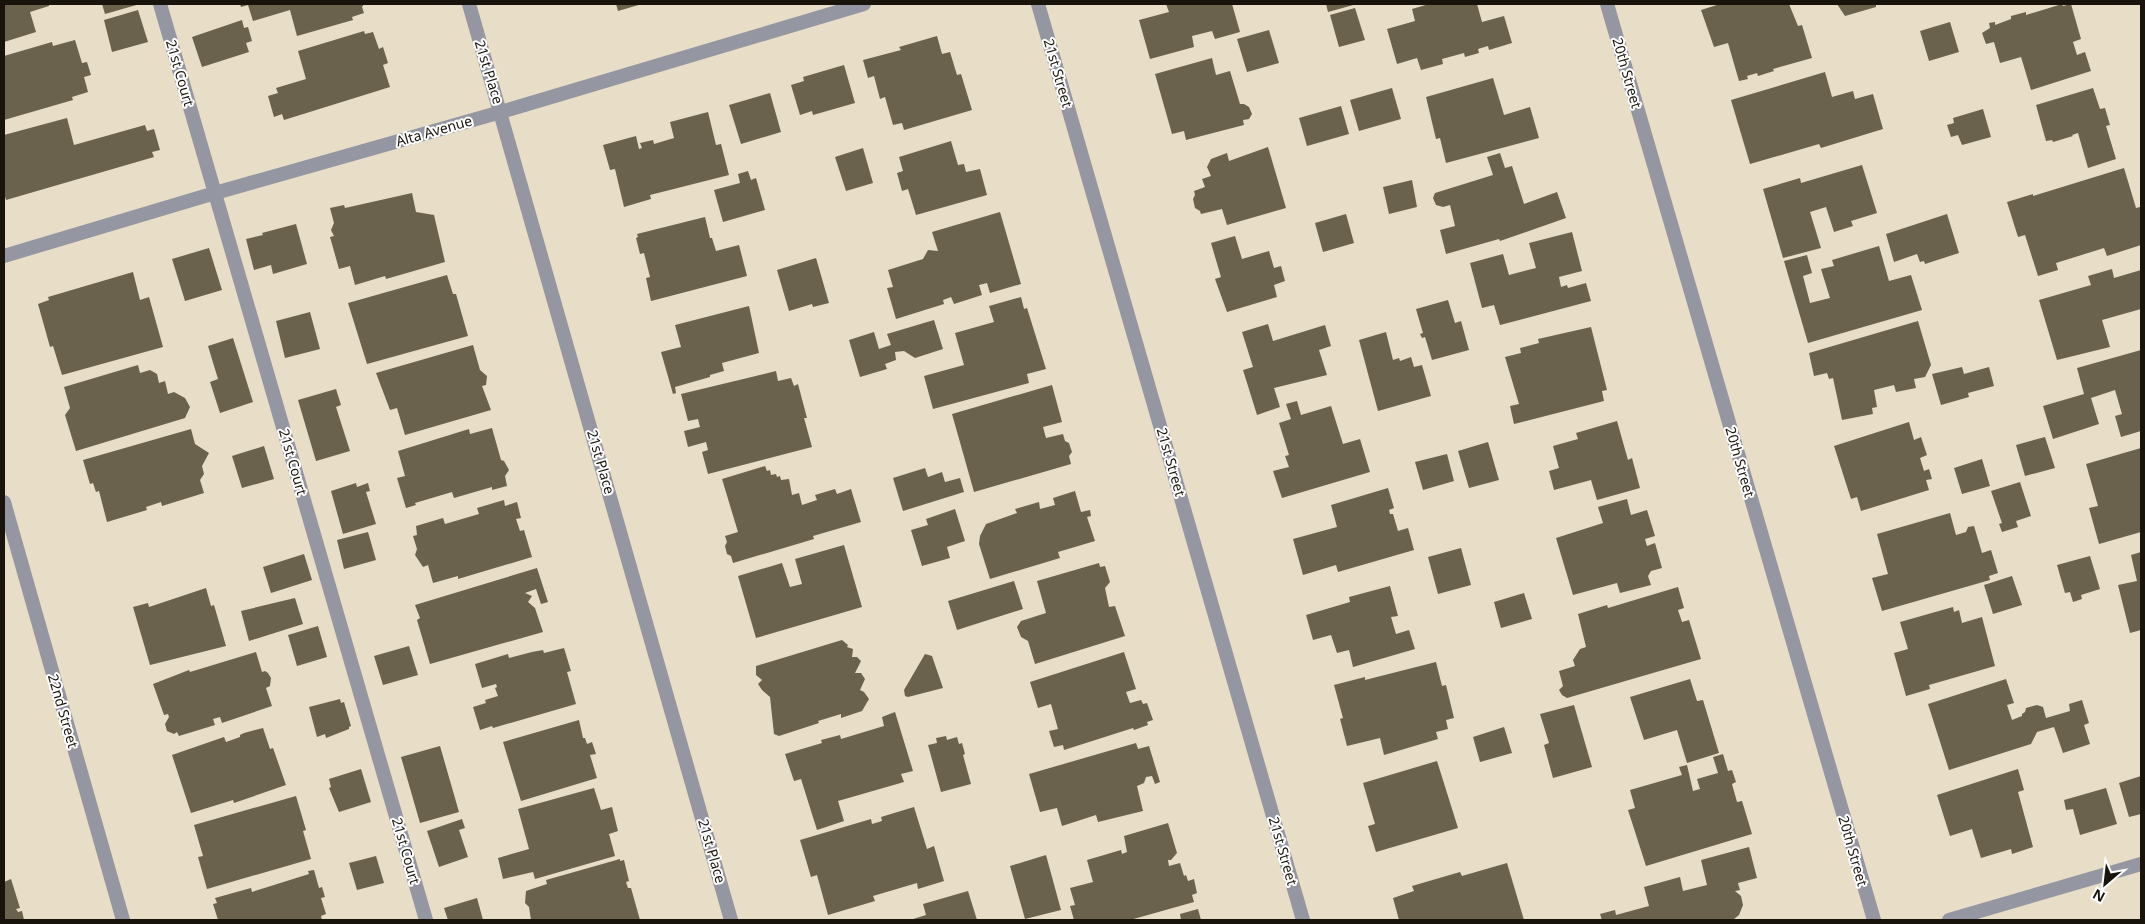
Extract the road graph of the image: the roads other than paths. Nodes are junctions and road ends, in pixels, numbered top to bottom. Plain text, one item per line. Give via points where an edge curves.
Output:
1 (160, 4) edge
2 (468, 4) edge
3 (864, 4) edge
4 (1038, 4) edge
5 (1607, 4) edge
6 (501, 112) junction
7 (215, 193) junction
8 (4, 256) edge
9 (4, 502) edge
10 (2141, 864) edge
11 (123, 920) edge
12 (426, 920) edge
13 (732, 920) edge
14 (1303, 920) edge
15 (1874, 920) edge
16 (1949, 920) edge

1 - 7 street, 21st Court
2 - 6 street, 21st Place
3 - 6 street, Alta Avenue
4 - 14 street, 21st Street
5 - 15 street, 20th Street
6 - 7 street, Alta Avenue
6 - 13 street, 21st Place
7 - 8 street, Alta Avenue
7 - 12 street, 21st Court
9 - 11 street, 22nd Street
10 - 16 street

